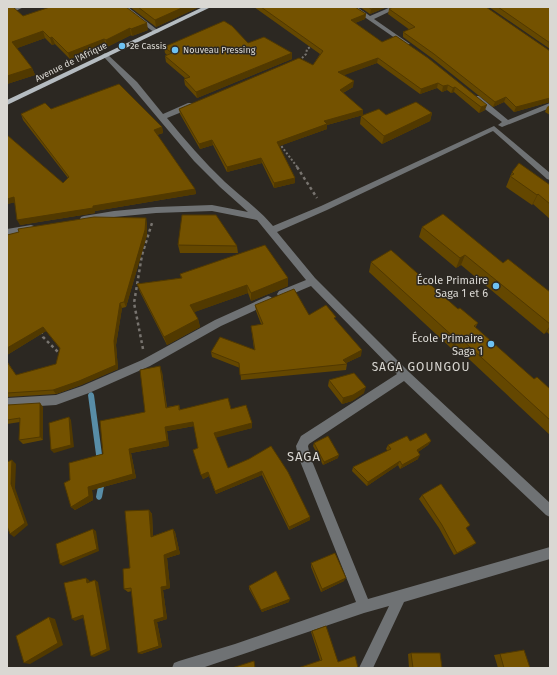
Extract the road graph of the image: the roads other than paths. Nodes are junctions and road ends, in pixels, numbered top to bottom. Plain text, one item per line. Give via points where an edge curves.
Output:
1 (21, 7) edge
2 (124, 7) edge
3 (208, 7) edge
4 (353, 7) edge
5 (396, 7) edge
6 (11, 11) edge
7 (370, 18) junction
8 (157, 32) junction
9 (414, 49) edge
10 (105, 55) junction
11 (472, 96) edge
12 (7, 103) edge
13 (196, 104) edge
14 (550, 105) edge
15 (162, 117) junction
16 (508, 123) junction
17 (494, 128) junction
18 (550, 177) edge
19 (260, 217) junction
20 (76, 220) edge
21 (37, 227) edge
22 (270, 230) junction
23 (7, 232) edge
24 (312, 281) junction
25 (405, 375) junction
26 (7, 403) edge
27 (550, 511) edge
28 (550, 553) edge
29 (400, 597) junction
30 (364, 606) junction
31 (179, 668) edge
32 (366, 668) edge

1 - 6 street
2 - 8 street
3 - 8 main road, Avenue de l'Afrique
4 - 7 street
5 - 7 street
7 - 9 street
8 - 10 main road, Avenue de l'Afrique
10 - 12 main road, Avenue de l'Afrique
10 - 15 street
11 - 16 street
13 - 15 street
14 - 16 street
15 - 19 street via 209,172
16 - 17 street
17 - 18 street
17 - 22 street via 324,208
19 - 20 street via 212,208 156,210
19 - 22 street
21 - 23 street
22 - 24 street
24 - 25 street
24 - 26 street via 235,314 146,363 85,390 56,400
25 - 27 street
25 - 30 street via 305,440 302,446
28 - 29 street
29 - 30 street
29 - 32 street
30 - 31 street

